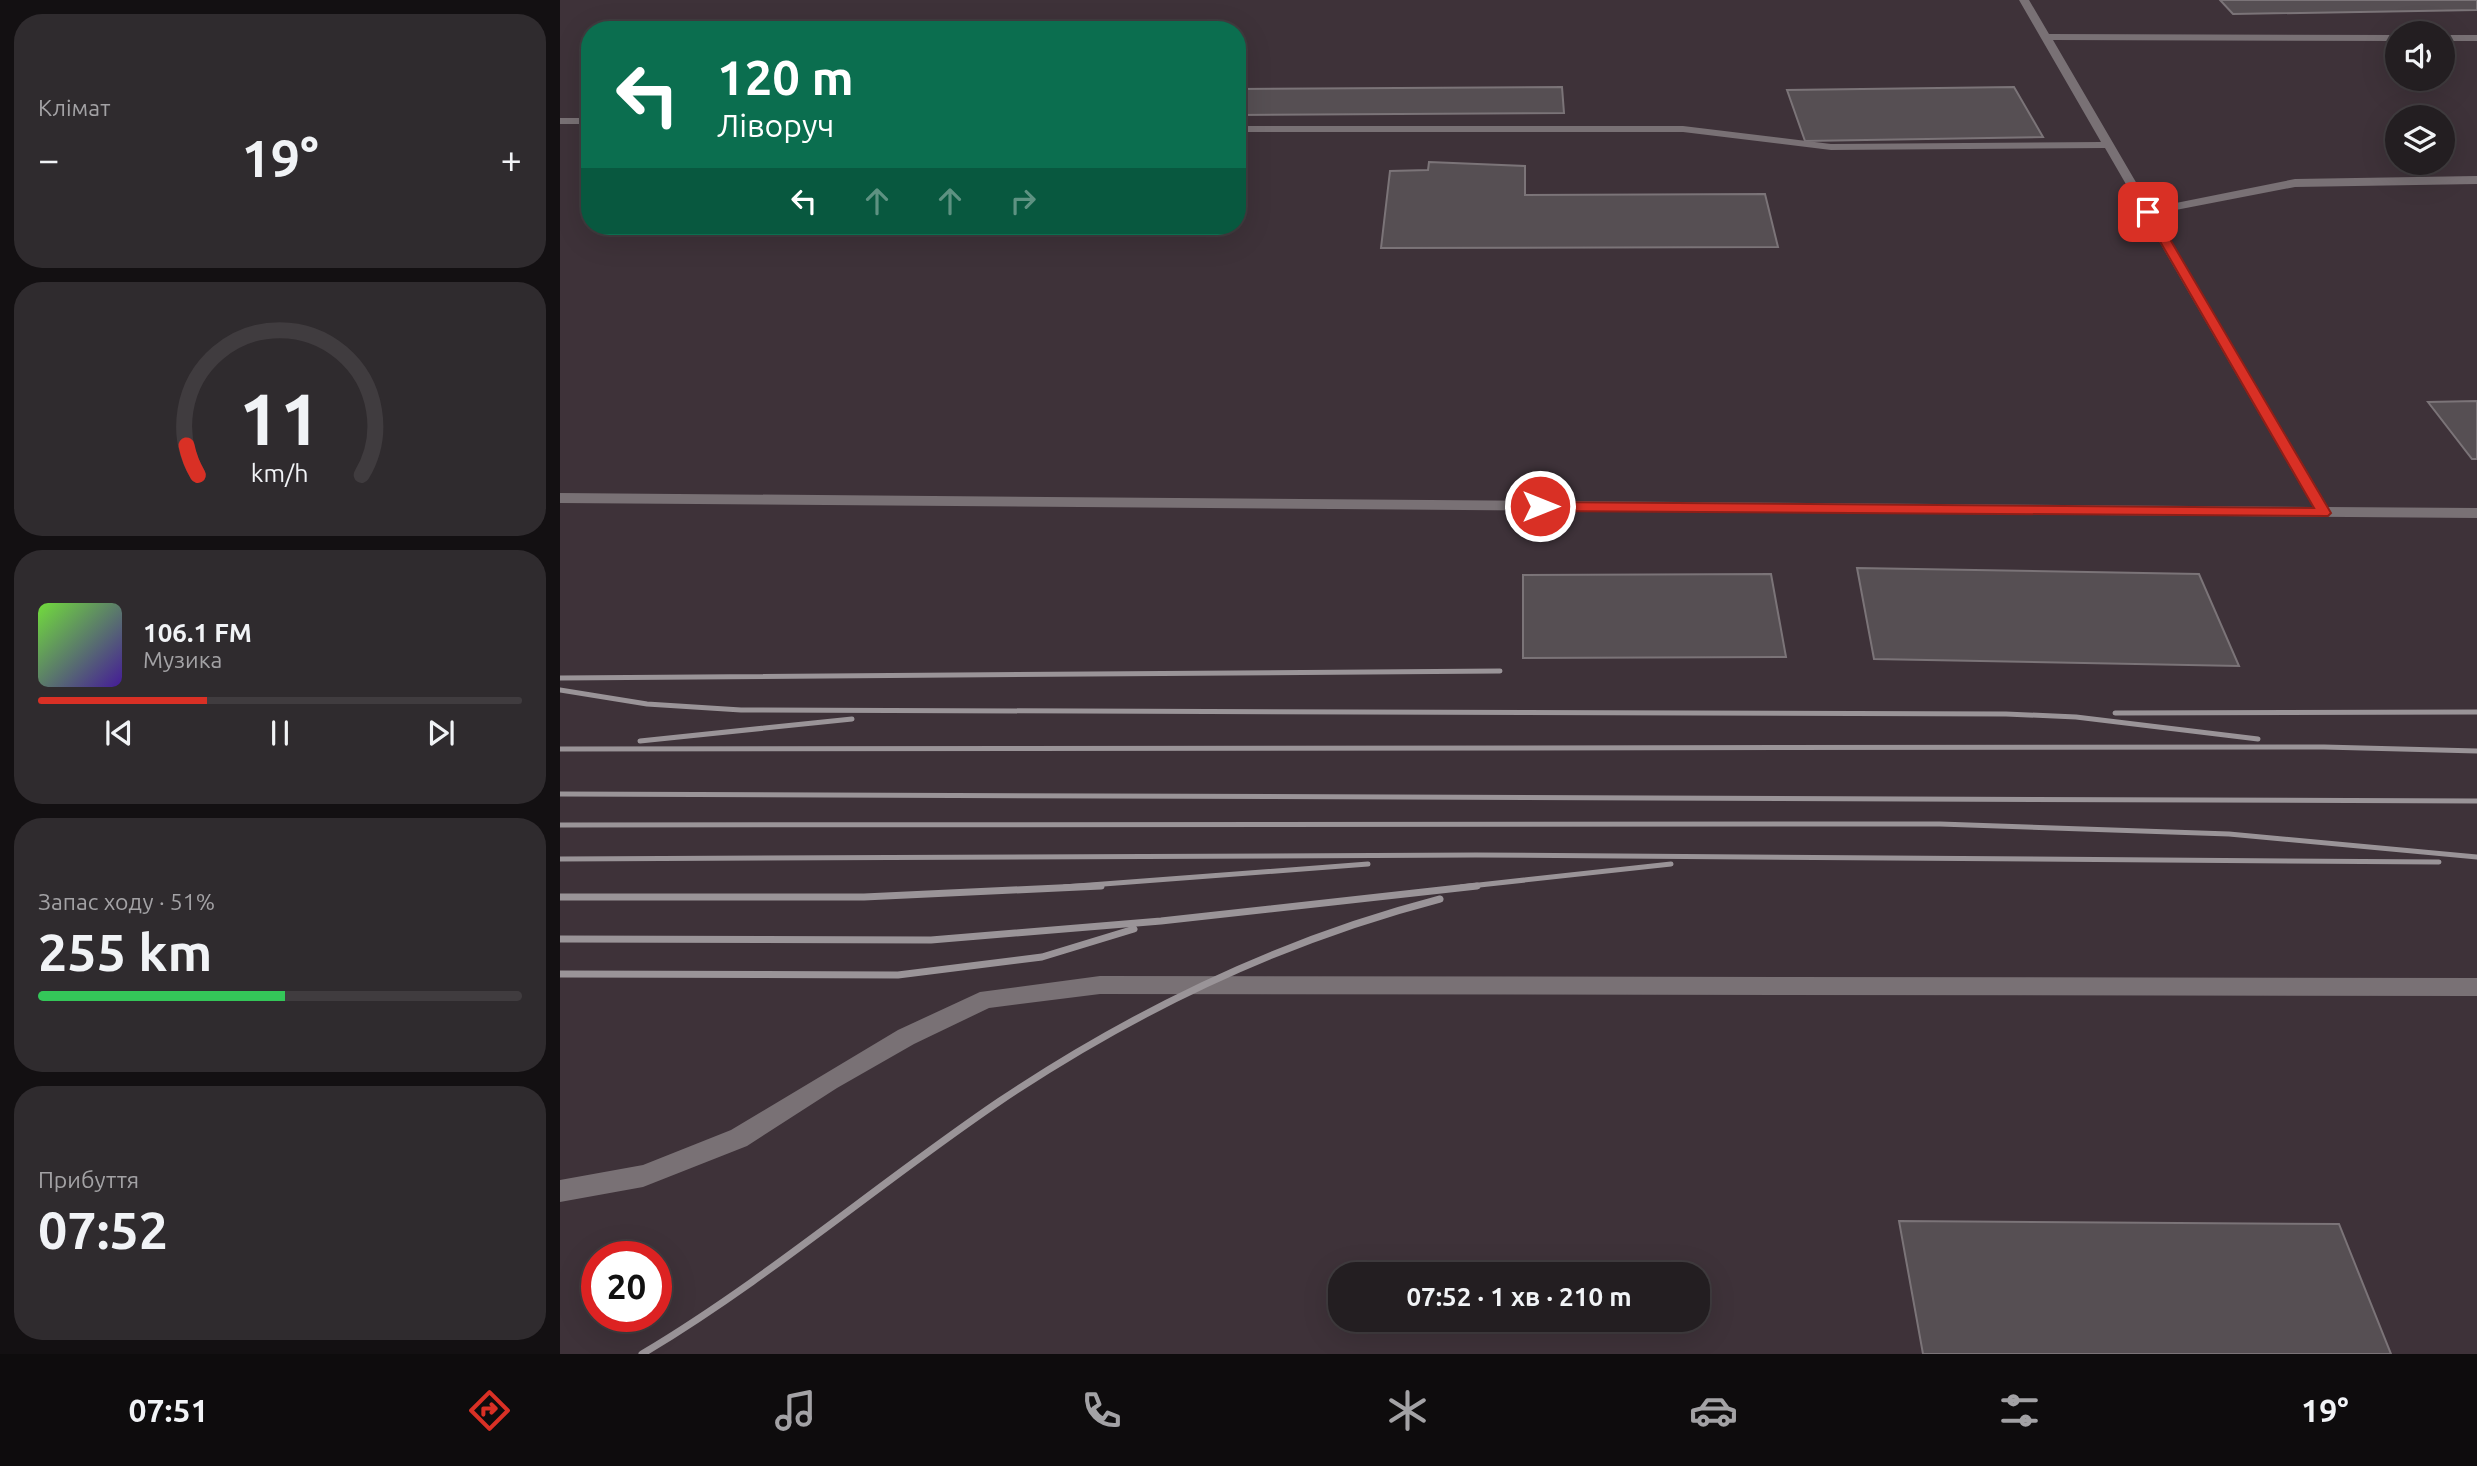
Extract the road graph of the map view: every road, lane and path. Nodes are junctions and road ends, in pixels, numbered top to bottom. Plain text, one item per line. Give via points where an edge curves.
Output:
1 (2024, 0) edge
2 (2046, 37) junction
3 (2385, 38) edge
4 (2455, 38) edge
5 (2477, 38) edge
6 (560, 121) edge
7 (581, 121) edge
8 (1246, 129) edge
9 (2109, 145) junction
10 (2477, 180) edge
11 (2148, 212) junction
12 (560, 498) edge
13 (2323, 513) junction
14 (2477, 513) edge
15 (2477, 987) edge
16 (560, 1191) edge

1 - 2 lane
2 - 3 lane
2 - 9 lane
4 - 5 lane
6 - 7 lane
8 - 9 lane via 1683,129 1831,147
9 - 11 lane
10 - 11 lane via 2295,183
11 - 13 lane
12 - 13 lane
13 - 14 lane
15 - 16 lane via 1100,985 987,999 906,1037 739,1138 643,1177

